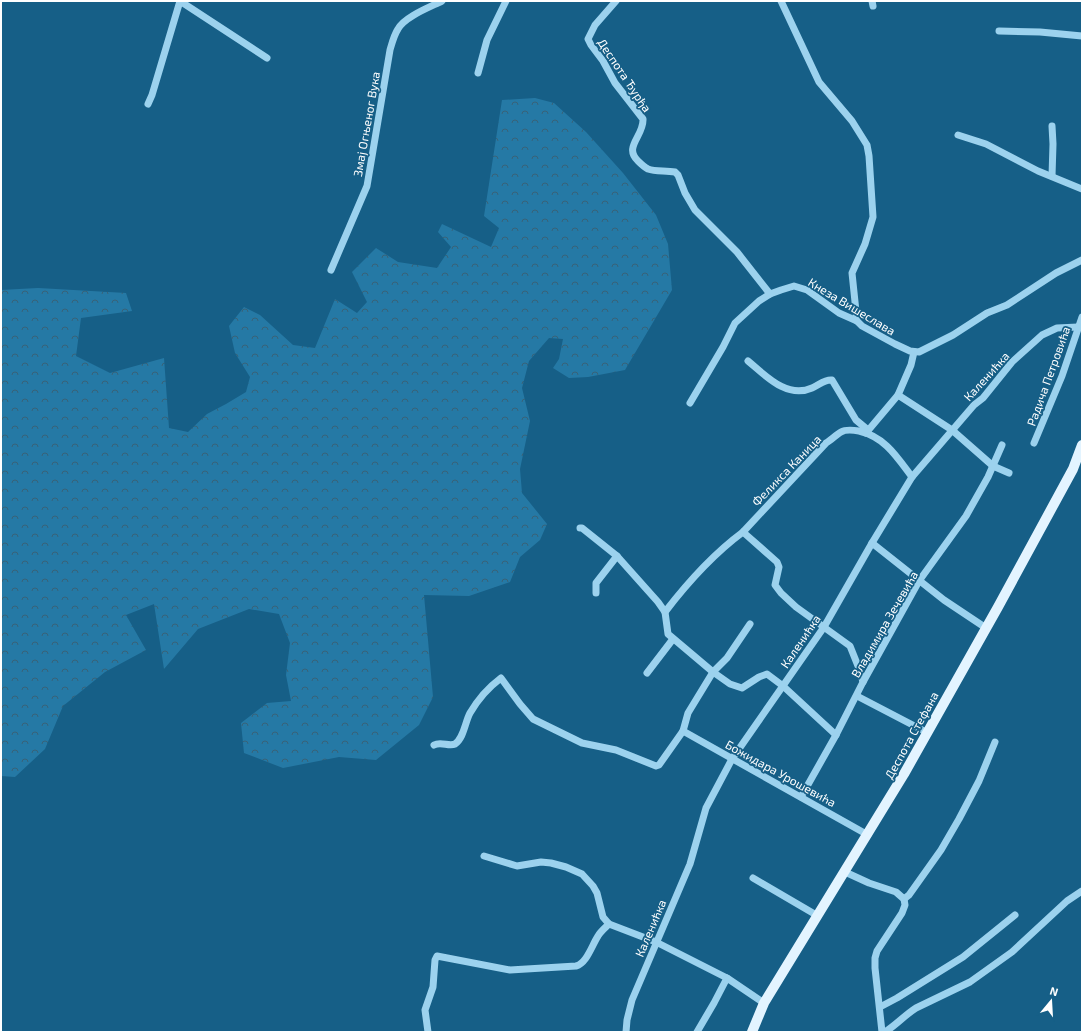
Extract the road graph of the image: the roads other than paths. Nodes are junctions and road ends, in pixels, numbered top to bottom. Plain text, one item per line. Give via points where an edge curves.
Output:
1 (180, 1) edge
2 (442, 1) edge
3 (506, 1) edge
4 (616, 1) edge
5 (781, 1) edge
6 (430, 4) edge
7 (998, 31) dead end
8 (1082, 36) edge
9 (267, 58) dead end
10 (478, 73) dead end
11 (148, 104) dead end
12 (1052, 126) dead end
13 (958, 135) dead end
14 (1052, 176) junction
15 (1082, 190) edge
16 (1082, 260) edge
17 (331, 270) dead end
18 (770, 294) junction
19 (1082, 317) edge
20 (857, 322) junction
21 (1078, 327) junction
22 (914, 352) junction
23 (748, 361) dead end
24 (898, 395) junction
25 (690, 403) dead end
26 (952, 430) junction
27 (867, 432) junction
28 (1034, 443) dead end
29 (1082, 444) edge
30 (1002, 446) dead end
31 (993, 466) junction
32 (1009, 473) dead end
33 (912, 476) junction
34 (580, 528) dead end
35 (742, 532) junction
36 (872, 543) junction
37 (617, 556) junction
38 (919, 581) junction
39 (596, 593) dead end
40 (665, 612) junction
41 (750, 624) dead end
42 (824, 627) junction
43 (986, 628) junction
44 (672, 639) junction
45 (647, 672) dead end
46 (713, 672) junction
47 (863, 682) junction
48 (783, 686) junction
49 (857, 696) junction
50 (684, 731) junction
51 (928, 733) junction
52 (836, 735) junction
53 (995, 742) dead end
54 (434, 745) dead end
55 (732, 759) junction
56 (801, 797) junction
57 (868, 834) junction
58 (484, 856) dead end
59 (846, 872) junction
60 (753, 878) dead end
61 (1082, 891) edge
62 (904, 898) junction
63 (1015, 915) dead end
64 (818, 916) junction
65 (609, 924) junction
66 (656, 942) junction
67 (727, 978) junction
68 (764, 1002) junction
69 (880, 1007) junction
70 (428, 1032) edge
71 (626, 1032) edge
72 (697, 1032) edge
73 (752, 1032) edge
74 (882, 1032) edge
75 (885, 1032) edge

1 - 9 street
1 - 11 street
2 - 6 street, Змај Огњеног Вука
3 - 10 street via 487,40
4 - 18 street, Деспота Ђурђа via 595,24 588,39 604,61 615,83 642,119 643,126 632,146 634,158 648,169 675,172 678,175 695,210 737,252
5 - 20 street via 819,82 852,122 867,145 873,217 852,273
6 - 17 street, Змај Огњеног Вука via 401,24 396,32 390,50 367,186
7 - 8 street
12 - 14 street
13 - 14 street via 986,144
14 - 15 street
16 - 22 street via 953,335 925,350
18 - 20 street, Кнеза Вишеслава via 794,286 801,287
18 - 25 street, Кнеза Вишеслава via 736,323
19 - 21 street, Радича Петровића
20 - 22 street, Кнеза Вишеслава via 894,344
21 - 26 street, Каленићка via 1057,328 1034,341
21 - 28 street, Радича Петровића via 1062,376
22 - 24 street
23 - 27 street via 773,382 793,391 812,388 832,380 856,420
24 - 26 street
24 - 27 street
26 - 31 street
26 - 33 street, Каленићка
27 - 33 street via 889,447
27 - 35 street, Феликса Каница via 848,430 826,444
29 - 43 main road, Деспота Стефана via 1072,469
30 - 31 street, Владимира Зечевића
31 - 32 street
31 - 38 street, Владимира Зечевића via 966,516
33 - 36 street, Каленићка
34 - 37 street
35 - 40 street, Феликса Каница via 707,562
35 - 42 street via 777,562 779,567 774,585 796,607
36 - 38 street
36 - 42 street, Каленићка
37 - 39 street via 596,584
37 - 40 street
38 - 43 street
38 - 47 street, Владимира Зечевића
40 - 44 street via 668,634
41 - 46 street via 727,658
42 - 47 street via 850,646
42 - 48 street, Каленићка
43 - 51 main road, Деспота Стефана
44 - 45 street
44 - 46 street
46 - 48 street via 730,684 742,688 767,674
46 - 50 street via 688,713
47 - 49 street, Владимира Зечевића
48 - 52 street
48 - 55 street, Каленићка
49 - 51 street
49 - 52 street, Владимира Зечевића
50 - 54 street via 660,765 656,766 616,750 582,743 533,719 501,678 471,712 456,743
50 - 55 street, Божидара Урошевића
51 - 57 main road, Деспота Стефана
52 - 56 street, Владимира Зечевића
53 - 62 street via 979,781 941,850 909,895
55 - 56 street, Божидара Урошевића
55 - 66 street, Каленићка via 706,808 690,864
56 - 57 street, Божидара Урошевића
57 - 59 main road, Деспота Стефана
58 - 65 street via 517,866 551,863 582,874 597,893 603,917
59 - 62 street via 896,892
59 - 64 main road, Деспота Стефана
60 - 64 street
61 - 75 street via 1067,901 1012,952 970,982 916,1008
62 - 69 street via 902,913 875,958
63 - 69 street via 963,957
64 - 68 main road, Деспота Стефана
65 - 66 street
65 - 70 street via 576,966 510,970 438,956 435,960 433,987 426,1010
66 - 67 street
66 - 71 street, Каленићка via 632,1000
67 - 68 street
67 - 72 street
68 - 73 main road, Деспота Стефана
69 - 74 street

